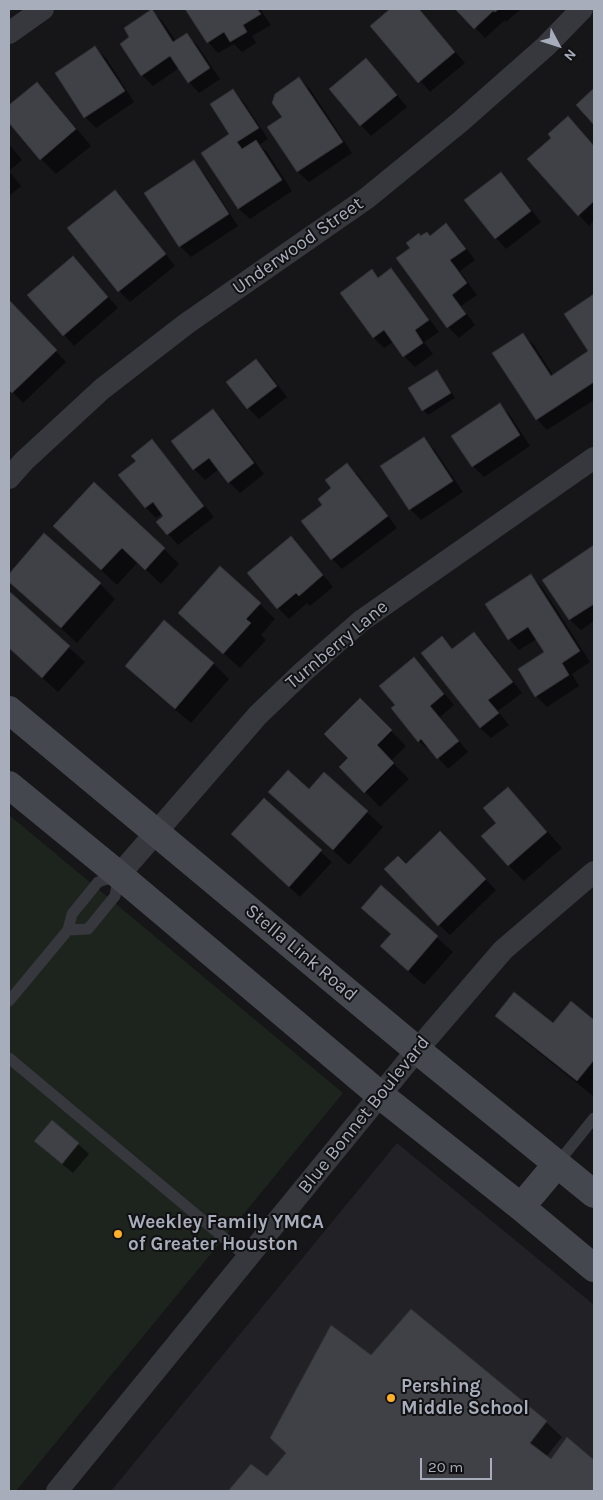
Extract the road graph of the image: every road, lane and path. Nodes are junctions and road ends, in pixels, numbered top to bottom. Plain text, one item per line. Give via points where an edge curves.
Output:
1 (43, 9) edge
2 (582, 9) edge
3 (9, 33) edge
4 (594, 458) edge
5 (9, 478) edge
6 (9, 710) edge
7 (9, 785) edge
8 (156, 832) junction
9 (594, 872) edge
10 (119, 875) junction
11 (68, 930) junction
12 (9, 1001) edge
13 (418, 1050) junction
14 (10, 1061) edge
15 (380, 1096) junction
16 (594, 1118) edge
17 (557, 1164) junction
18 (594, 1194) edge
19 (521, 1207) junction
20 (248, 1258) junction
21 (594, 1268) edge
22 (57, 1491) edge

1 - 3 street
2 - 5 street, Underwood Street via 546,46 460,122 367,198 186,324 102,389
4 - 8 street, Turnberry Lane via 361,621 258,715
6 - 8 main road, Stella Link Road
7 - 10 main road
8 - 10 street, Turnberry Lane
8 - 13 main road, Stella Link Road
9 - 13 street, Blue Bonnet Boulevard via 503,950
10 - 11 lane via 98,882 72,914
10 - 11 lane via 115,896 88,929
10 - 15 main road
11 - 12 lane
13 - 15 street, Blue Bonnet Boulevard
13 - 17 main road, Stella Link Road
14 - 20 lane
15 - 19 main road
15 - 20 street, Blue Bonnet Boulevard
16 - 17 lane
17 - 18 main road, Stella Link Road
17 - 19 main road
19 - 21 main road
20 - 22 street, Blue Bonnet Boulevard

